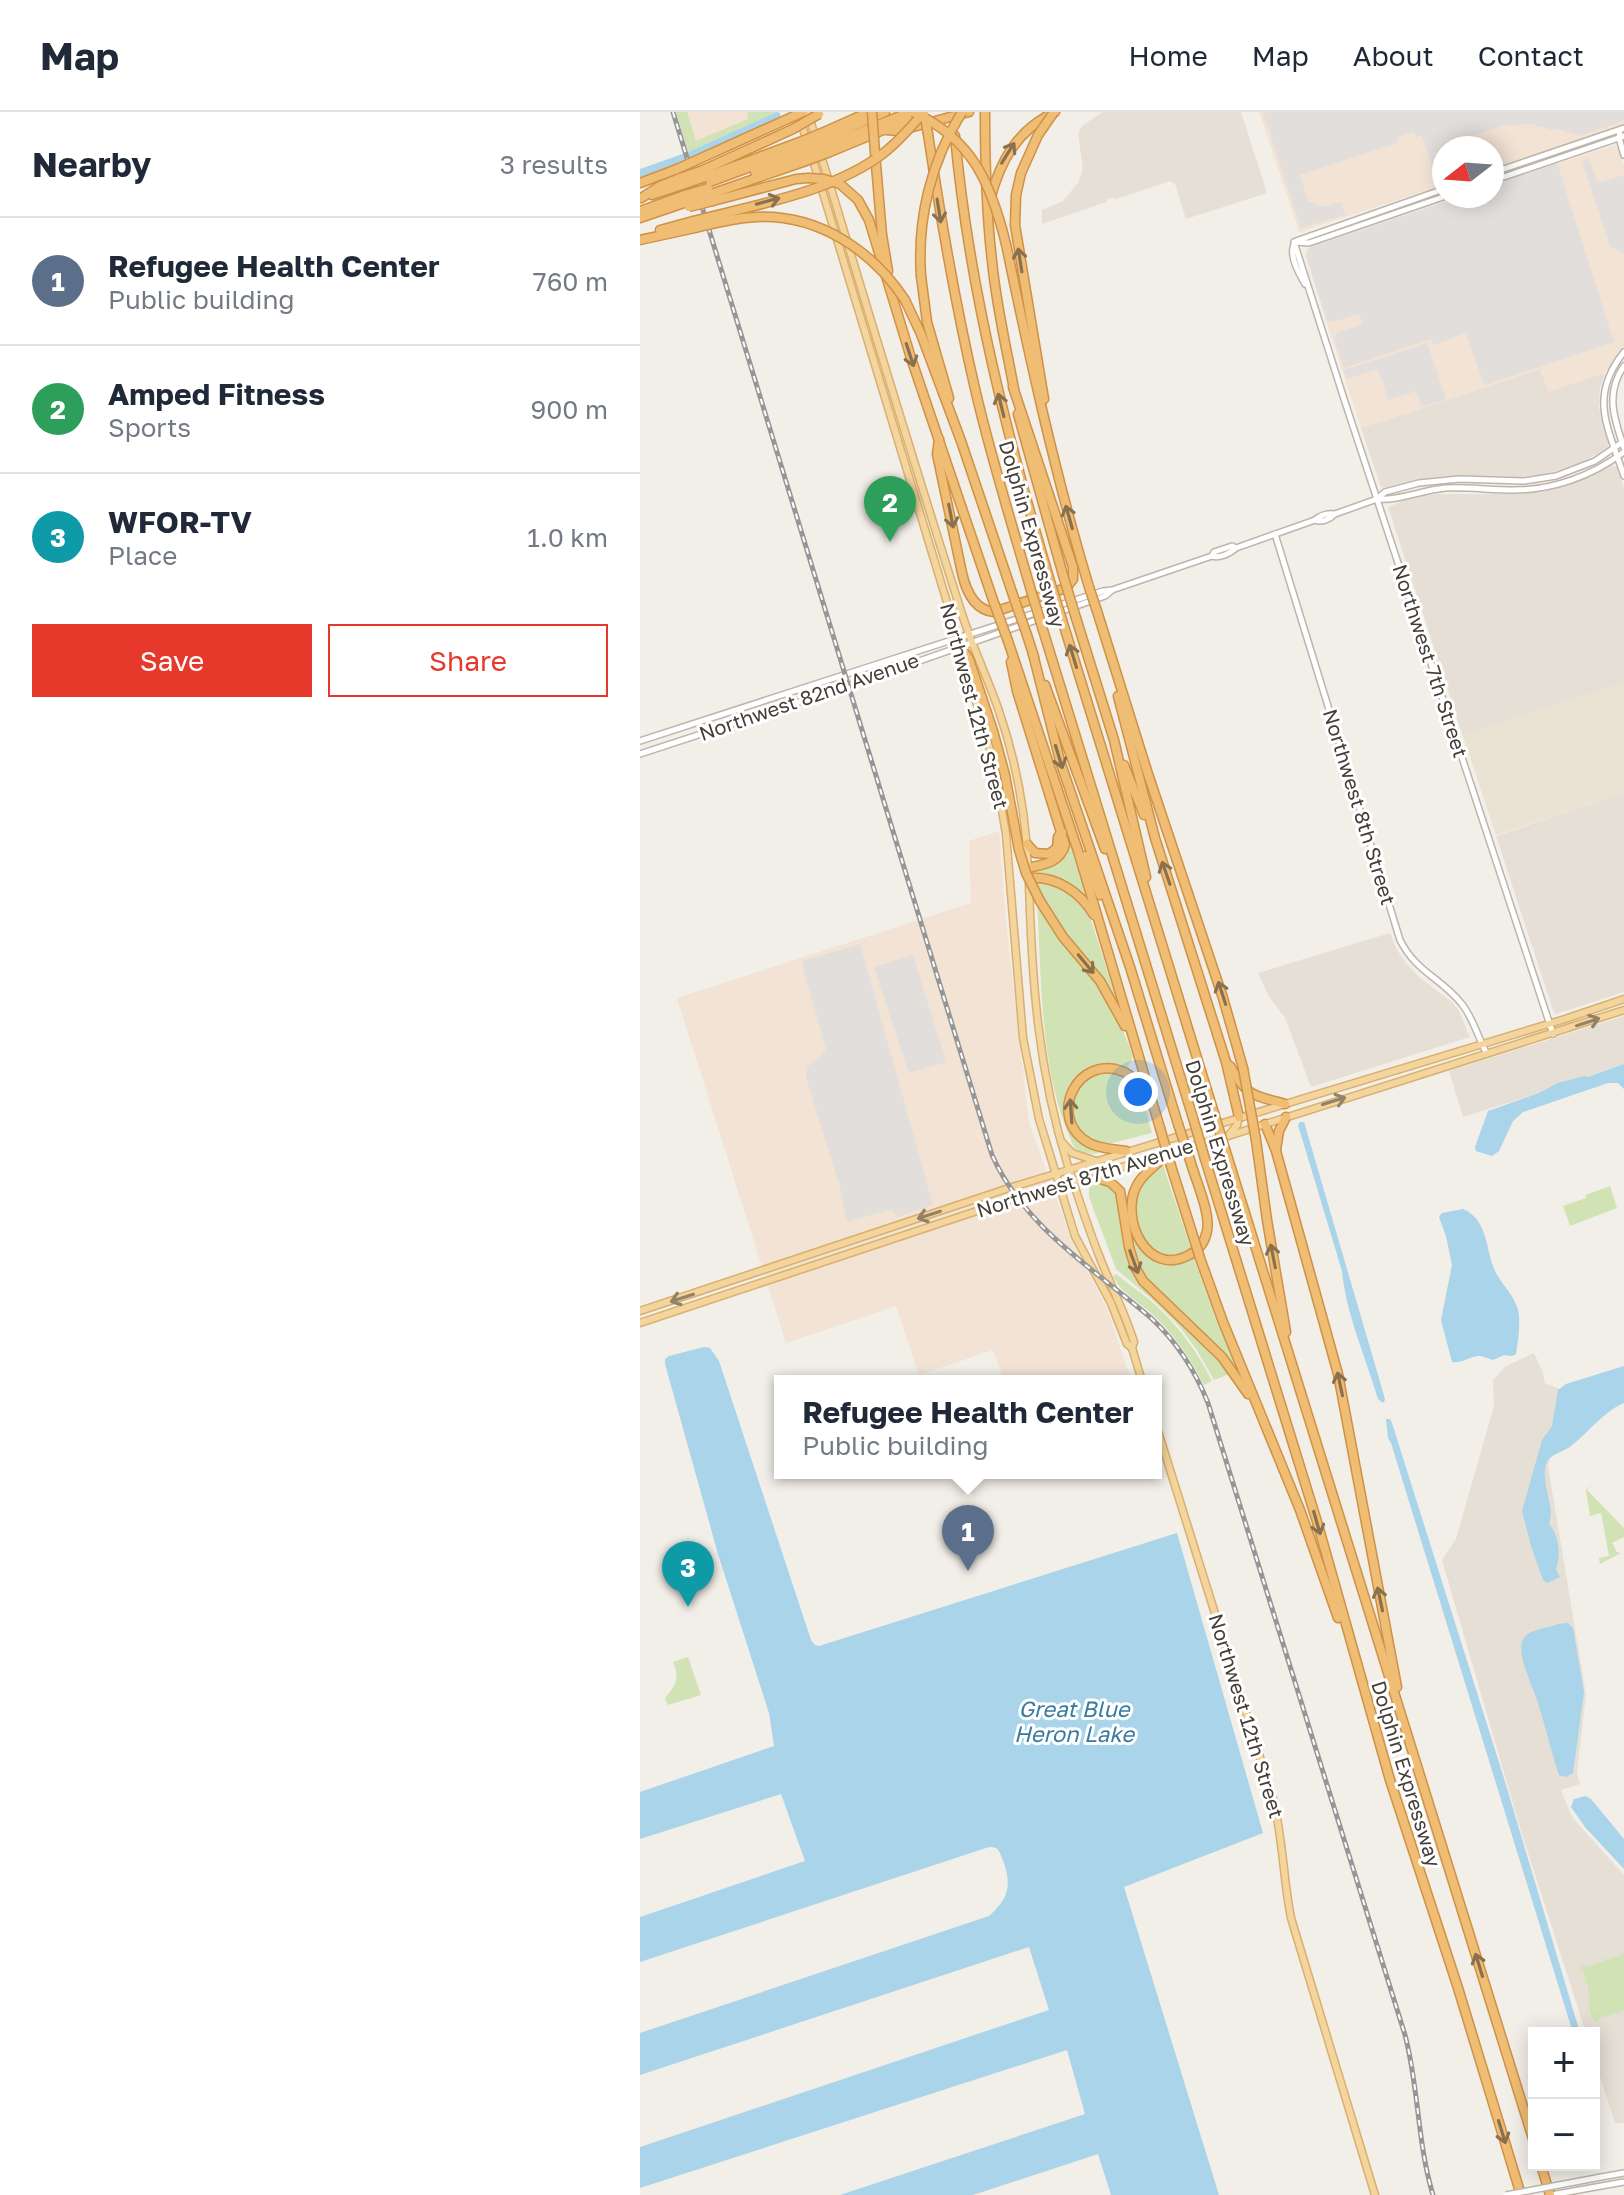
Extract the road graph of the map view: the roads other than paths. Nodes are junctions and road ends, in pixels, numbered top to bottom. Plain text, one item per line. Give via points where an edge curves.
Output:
1 (803, 112) edge
2 (870, 112) edge
3 (885, 112) edge
4 (911, 112) edge
5 (925, 112) edge
6 (954, 112) edge
7 (962, 112) edge
8 (969, 112) edge
9 (1054, 112) edge
10 (819, 113) edge
11 (985, 113) edge
12 (881, 130) junction
13 (1622, 133) edge
14 (827, 142) junction
15 (800, 152) junction
16 (1624, 155) edge
17 (1504, 169) edge
18 (1504, 177) edge
19 (640, 183) edge
20 (708, 186) junction
21 (683, 190) junction
22 (1432, 193) edge
23 (640, 198) edge
24 (1432, 201) edge
25 (640, 208) edge
26 (987, 212) junction
27 (640, 218) edge
28 (694, 224) junction
29 (640, 238) edge
30 (1294, 242) junction
31 (1309, 243) junction
32 (1297, 260) junction
33 (1307, 288) junction
34 (893, 298) junction
35 (1624, 352) edge
36 (1624, 366) edge
37 (1013, 387) junction
38 (1617, 426) junction
39 (1624, 432) edge
40 (939, 439) junction
41 (961, 441) junction
42 (1624, 446) edge
43 (1051, 448) junction
44 (1615, 448) junction
45 (1618, 457) junction
46 (1624, 476) edge
47 (1377, 499) junction
48 (1275, 534) junction
49 (1112, 590) junction
50 (970, 635) junction
51 (1008, 641) junction
52 (959, 642) junction
53 (974, 642) junction
54 (1033, 654) junction
55 (1111, 660) junction
56 (1114, 740) junction
57 (640, 741) edge
58 (640, 754) edge
59 (1068, 819) junction
60 (1062, 831) junction
61 (1155, 838) junction
62 (1027, 844) junction
63 (1029, 873) junction
64 (1154, 918) junction
65 (1132, 920) junction
66 (1103, 935) junction
67 (1130, 967) junction
68 (1624, 999) edge
69 (1036, 1010) junction
70 (1624, 1010) edge
71 (1021, 1011) junction
72 (1549, 1024) junction
73 (1553, 1034) junction
74 (1133, 1042) junction
75 (1482, 1045) junction
76 (1487, 1054) junction
77 (1226, 1062) junction
78 (1149, 1094) junction
79 (1285, 1104) junction
80 (1244, 1115) junction
81 (1286, 1117) junction
82 (1265, 1124) junction
83 (1228, 1136) junction
84 (1060, 1139) junction
85 (1126, 1151) junction
86 (1276, 1151) junction
87 (1167, 1154) junction
88 (1096, 1161) junction
89 (1069, 1170) junction
90 (1056, 1174) junction
91 (1091, 1176) junction
92 (1073, 1181) junction
93 (1060, 1184) junction
94 (640, 1311) edge
95 (640, 1323) edge
96 (1132, 1348) junction
97 (1291, 1361) junction
98 (1140, 1375) edge
99 (1271, 1437) junction
100 (1162, 1444) edge
101 (1366, 1698) junction
102 (1398, 1703) junction
103 (1528, 2123) edge
104 (1543, 2171) edge
105 (1624, 2173) edge
106 (1624, 2182) edge
107 (1375, 2195) edge
108 (1506, 2195) edge
109 (1521, 2195) edge
110 (1551, 2195) edge

1 - 21 highway, bridge
1 - 50 main road, Northwest 12th Street
1 - 52 main road, Northwest 12th Street
2 - 14 highway
2 - 34 highway, bridge
3 - 14 highway
4 - 14 highway
4 - 43 highway, bridge via 966,150 990,190
5 - 12 highway
28 -> 5 highway, bridge via 853,172 884,153
5 -> 65 highway, Dolphin Expressway, bridge via 942,226 987,436
64 -> 6 highway, Dolphin Expressway, bridge via 1013,451 966,226
7 - 41 highway, bridge via 944,143 921,233 929,331
8 - 12 highway via 898,131
26 -> 9 highway via 1013,145
43 -> 9 highway, bridge via 1015,225 1018,184 1028,154
10 - 20 highway, bridge
11 - 26 highway
12 - 14 highway
13 - 16 street
13 - 17 street
13 - 18 street
14 - 15 highway, bridge
14 - 15 highway, bridge
15 - 20 highway
15 - 20 highway
19 - 21 highway
20 - 21 highway, bridge
20 - 21 highway, bridge
20 - 34 highway, bridge via 808,178 840,184 865,212
21 - 23 highway
21 - 25 highway
21 - 27 highway via 677,206
22 - 30 street
24 - 31 street
26 - 37 highway
28 - 29 highway
28 - 41 highway, bridge via 757,217 793,220 839,236 868,257 905,300
30 - 31 street
30 - 32 street, Northwest 7th Street
30 - 32 street, Northwest 7th Street
31 - 32 street
32 - 33 street, Northwest 7th Street
32 - 33 street, Northwest 7th Street
33 - 47 street, Northwest 7th Street
34 -> 40 highway
35 - 44 street via 1609,373 1603,395
36 - 38 street via 1612,395
40 -> 37 highway via 937,454 964,580 977,605 994,612 1066,588 1073,567
37 - 56 highway, bridge via 1027,453
38 - 39 street
38 - 42 street
40 - 51 highway, bridge
41 - 54 highway, bridge
42 - 44 street, Northwest 82nd Avenue
42 - 45 street, Northwest 82nd Avenue
55 -> 43 highway, bridge
44 - 45 street
44 - 47 street, Northwest 82nd Avenue via 1548,478 1432,481 1385,492
45 - 46 street
45 - 47 street, Northwest 82nd Avenue via 1545,487 1440,489
47 - 48 street, Northwest 82nd Avenue
47 - 72 street, Northwest 7th Street
48 - 49 street, Northwest 82nd Avenue
48 - 75 street, Northwest 8th Street via 1400,940 1416,964 1461,1002
49 - 50 street, Northwest 82nd Avenue
49 - 53 street, Northwest 82nd Avenue
50 - 52 street, Northwest 82nd Avenue
50 - 53 main road, Northwest 12th Street
51 - 59 highway
51 - 60 highway via 1017,691
52 - 53 street, Northwest 82nd Avenue
52 - 57 street, Northwest 82nd Avenue via 900,655
52 - 58 street, Northwest 82nd Avenue via 848,686
52 - 71 main road, Northwest 12th Street via 1002,803
52 -> 74 highway, bridge via 993,731 1026,873 1054,925 1109,995
53 - 62 main road, Northwest 12th Street via 1010,747
54 - 65 highway
54 -> 67 highway via 1060,761
55 - 61 highway
97 -> 55 highway, bridge via 1243,1068
56 - 61 highway
56 - 64 highway
59 - 66 highway
59 - 67 highway
60 - 62 highway via 1057,848 1049,854 1035,853
60 - 63 highway via 1062,854
77 -> 61 highway
62 - 63 main road, Northwest 12th Street
63 - 66 highway via 1073,891 1087,904
63 - 69 main road, Northwest 12th Street
64 - 97 highway, Dolphin Expressway, bridge
65 -> 101 highway, Dolphin Expressway, bridge
66 - 74 highway
67 - 87 highway, bridge via 1207,1219 1200,1248 1168,1260 1151,1254 1138,1240 1131,1209 1138,1183
68 - 72 main road, Northwest 87th Avenue
69 - 71 main road
69 - 84 main road, Northwest 12th Street via 1044,1075
73 -> 70 main road, Northwest 87th Avenue
71 - 90 main road, Northwest 12th Street via 1032,1089
72 - 73 street, Northwest 7th Street
72 - 75 main road, Northwest 87th Avenue
73 - 76 main road, Northwest 87th Avenue
74 - 78 highway
75 - 76 street, Northwest 8th Street
75 - 79 main road, Northwest 87th Avenue
81 -> 76 main road, Northwest 87th Avenue
77 - 79 highway via 1247,1091
77 - 80 highway
85 -> 78 highway via 1094,1145 1078,1134 1069,1115 1071,1093 1088,1073 1109,1069 1130,1075
78 - 99 highway, bridge via 1200,1258
79 - 80 main road, Northwest 87th Avenue
80 - 82 main road via 1260,1117
80 - 83 main road
80 - 85 main road, Northwest 87th Avenue
81 - 82 main road, Northwest 87th Avenue
81 - 86 highway
82 - 83 main road, Northwest 87th Avenue
82 - 86 highway
83 - 87 main road, Northwest 87th Avenue
84 - 88 main road via 1072,1153
84 - 89 main road, Northwest 12th Street
85 - 88 main road, Northwest 87th Avenue
102 -> 86 highway via 1338,1374
87 - 91 main road, Northwest 87th Avenue
88 - 89 main road, Northwest 87th Avenue
89 - 90 main road, Northwest 87th Avenue
89 - 92 main road, Northwest 12th Street
90 - 93 main road, Northwest 12th Street
90 -> 94 main road, Northwest 87th Avenue
91 - 92 main road, Northwest 87th Avenue
91 -> 99 highway via 1120,1191 1133,1262 1143,1281 1222,1357
92 - 93 main road, Northwest 87th Avenue
92 - 96 main road, Northwest 12th Street via 1128,1323
93 - 95 main road, Northwest 87th Avenue
93 - 96 main road, Northwest 12th Street via 1079,1244
96 - 98 main road, Northwest 12th Street
97 - 102 highway, Dolphin Expressway
99 - 101 highway
100 - 107 main road, Northwest 12th Street via 1273,1799 1291,1918
101 -> 109 highway, Dolphin Expressway
103 -> 102 highway, Dolphin Expressway
104 - 110 highway
105 - 108 street, bridge
106 - 110 street

